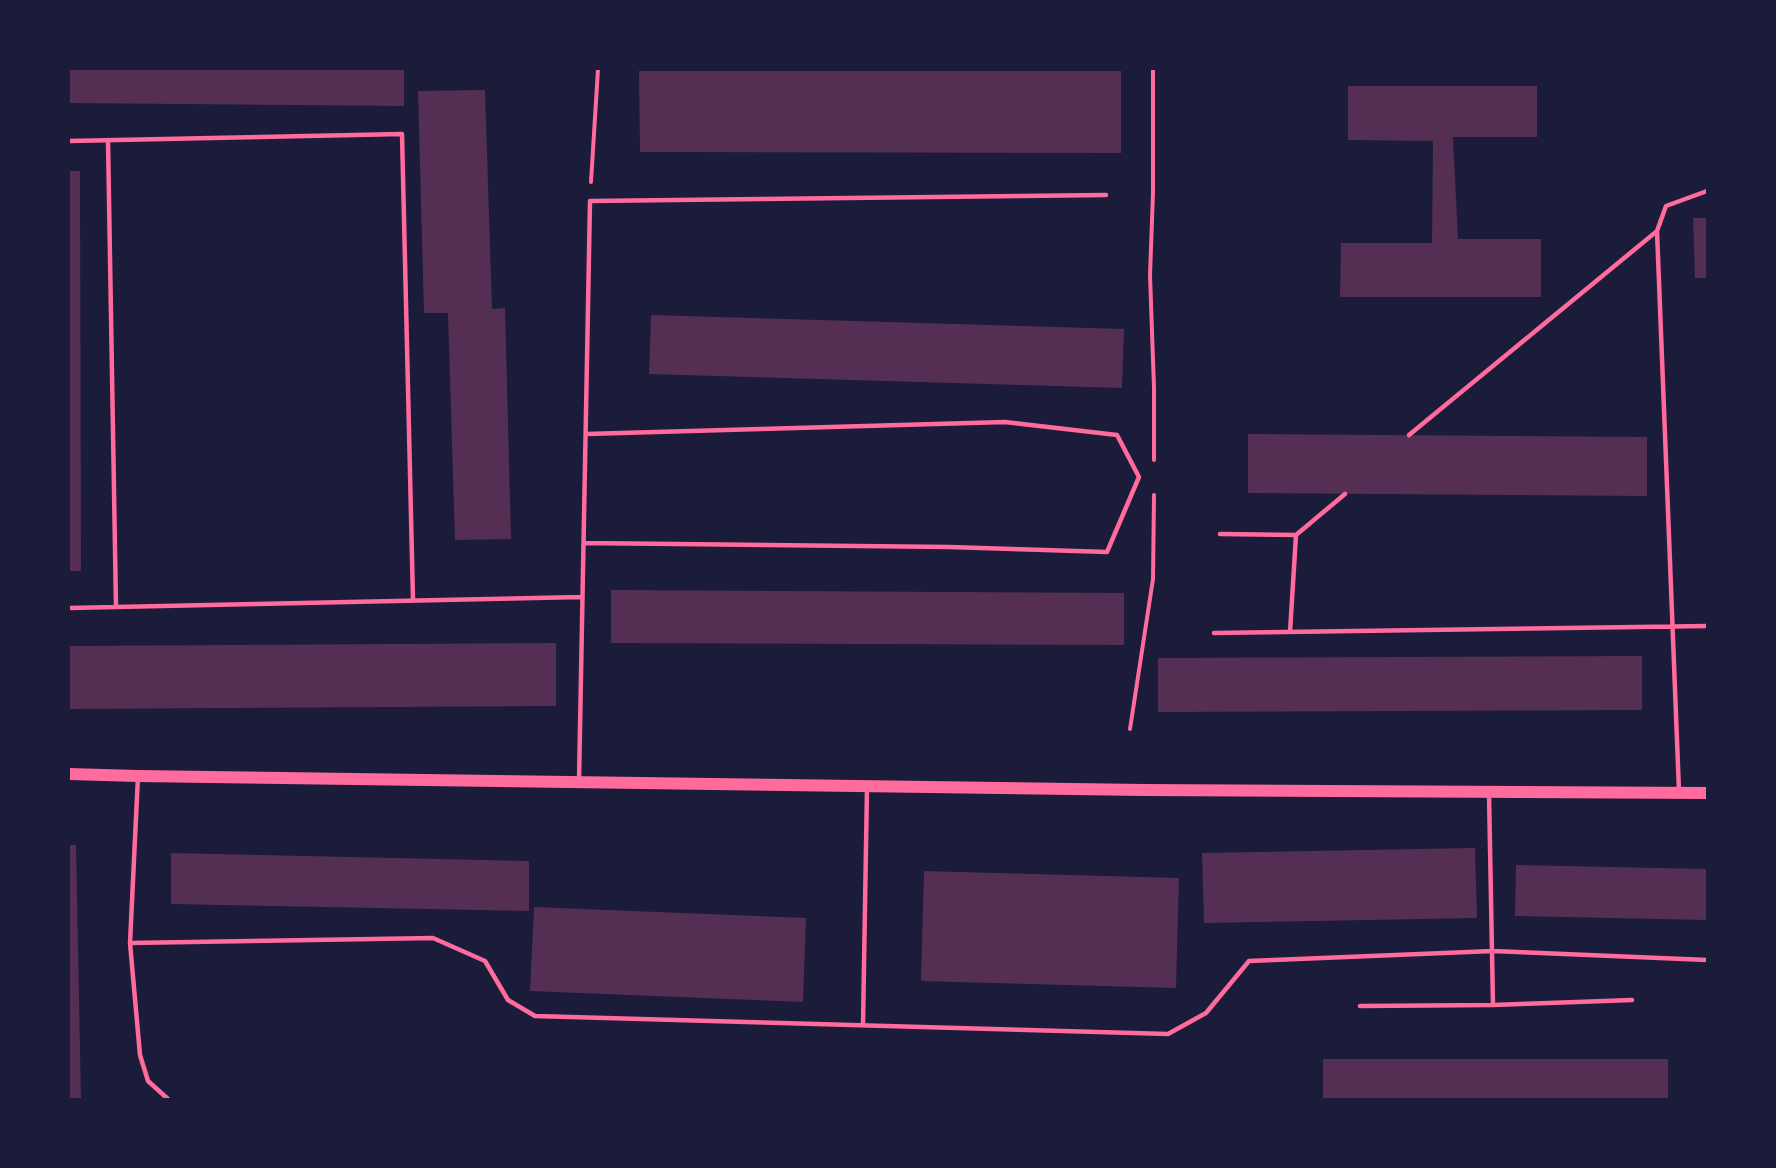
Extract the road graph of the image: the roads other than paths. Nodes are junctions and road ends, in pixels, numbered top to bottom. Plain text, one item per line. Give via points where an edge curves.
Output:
1 (69, 141) edge
2 (108, 141) junction
3 (1707, 191) edge
4 (1106, 195) dead end
5 (1657, 231) junction
6 (586, 434) junction
7 (1410, 435) dead end
8 (1345, 494) dead end
9 (1220, 534) dead end
10 (1296, 535) junction
11 (584, 543) junction
12 (582, 597) junction
13 (413, 600) junction
14 (116, 607) junction
15 (69, 608) edge
16 (1707, 626) edge
17 (1672, 627) junction
18 (1290, 632) junction
19 (1214, 633) dead end
20 (69, 774) edge
21 (138, 776) junction
22 (579, 781) junction
23 (867, 786) junction
24 (1490, 791) junction
25 (1679, 793) junction
26 (1707, 793) edge
27 (130, 943) junction
28 (1492, 951) junction
29 (1707, 960) edge
30 (1632, 1000) dead end
31 (1493, 1005) junction
32 (1360, 1006) dead end
33 (863, 1025) junction
34 (168, 1099) edge

1 - 2 lane
2 - 13 lane via 402,134
2 - 14 lane
3 - 5 lane via 1666,206
4 - 6 lane via 590,201
5 - 7 lane
5 - 17 lane
6 - 11 lane
6 - 11 lane via 1005,422 1117,435 1139,477 1107,552
8 - 10 lane
9 - 10 lane
10 - 18 lane
11 - 12 lane
12 - 13 lane
12 - 22 lane
13 - 14 lane
14 - 15 lane
16 - 17 lane
17 - 18 lane
17 - 25 lane
18 - 19 lane
20 - 21 main road
21 - 22 main road
21 - 27 lane
22 - 23 main road
23 - 24 main road
23 - 33 lane
24 - 25 main road
24 - 28 lane
25 - 26 main road
27 - 33 lane via 433,938 485,961 508,1000 535,1016
27 - 34 lane via 140,1055 148,1081
28 - 29 lane
28 - 31 lane
28 - 33 lane via 1249,961 1206,1013 1168,1034
30 - 31 lane
31 - 32 lane

